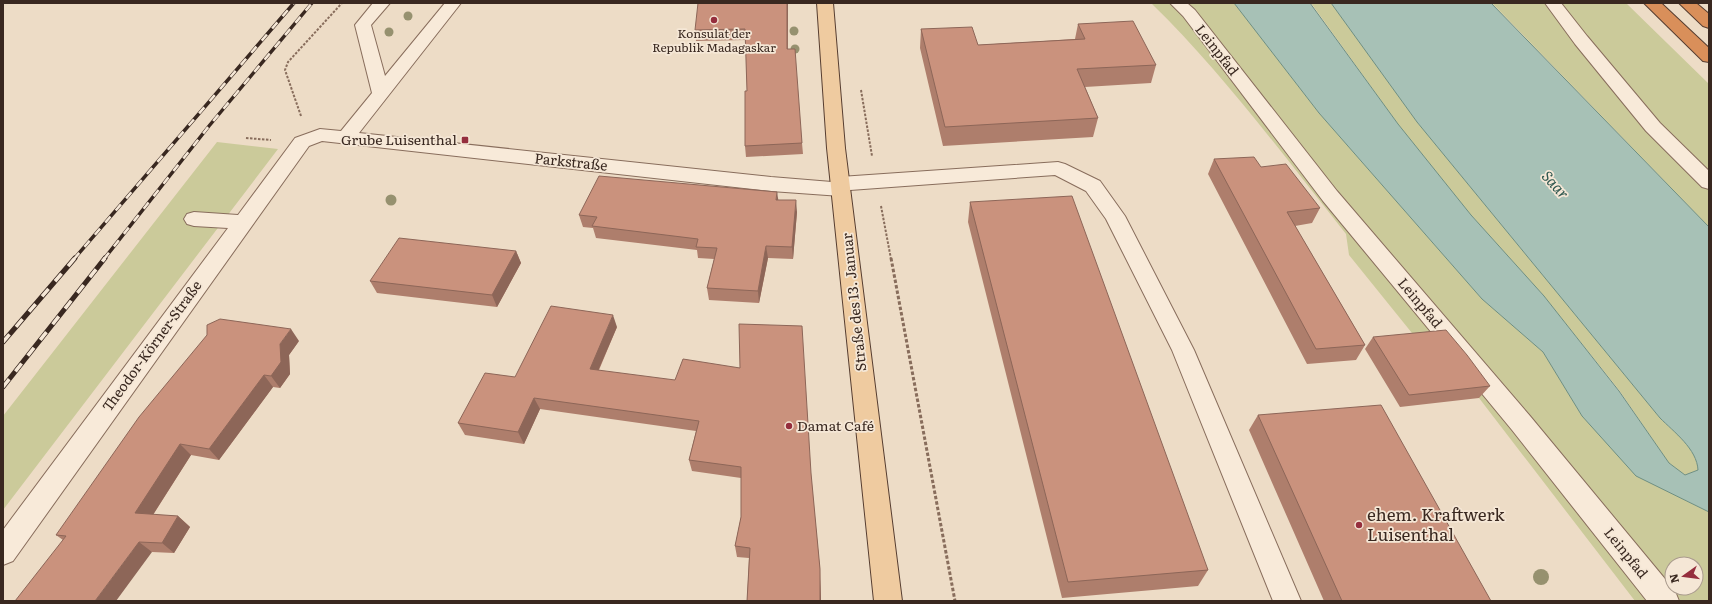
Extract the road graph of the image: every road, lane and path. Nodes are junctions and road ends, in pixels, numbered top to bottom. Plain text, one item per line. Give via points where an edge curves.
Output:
1 (342, 3) edge
2 (382, 3) edge
3 (452, 3) edge
4 (825, 3) edge
5 (1178, 3) edge
6 (1553, 3) edge
7 (1652, 3) edge
8 (1687, 3) edge
9 (1704, 18) edge
10 (1709, 57) edge
11 (860, 87) dead end
12 (381, 93) junction
13 (346, 137) junction
14 (302, 142) junction
15 (876, 181) junction
16 (1709, 182) edge
17 (840, 186) junction
18 (194, 219) dead end
19 (243, 222) junction
20 (3, 552) edge
21 (888, 601) edge
22 (955, 601) edge
23 (1287, 601) edge
24 (1665, 601) edge

1 - 14 path via 288,62 285,70 301,116
2 - 12 street via 363,25
3 - 12 street
4 - 17 main road, Straße des 13. Januar
5 - 24 street, Leinpfad via 1189,13 1330,196 1521,423
6 - 16 street via 1653,127
7 - 10 highway
8 - 9 highway
11 - 15 path
12 - 13 street
13 - 14 street, Parkstraße via 320,135
13 - 17 street, Parkstraße via 770,184
14 - 19 street, Theodor-Körner-Straße
15 - 17 street, Parkstraße
15 - 22 path
15 - 23 street, Parkstraße via 1058,168 1093,186 1115,216 1183,350
17 - 21 main road, Straße des 13. Januar
18 - 19 street
19 - 20 street, Theodor-Körner-Straße

